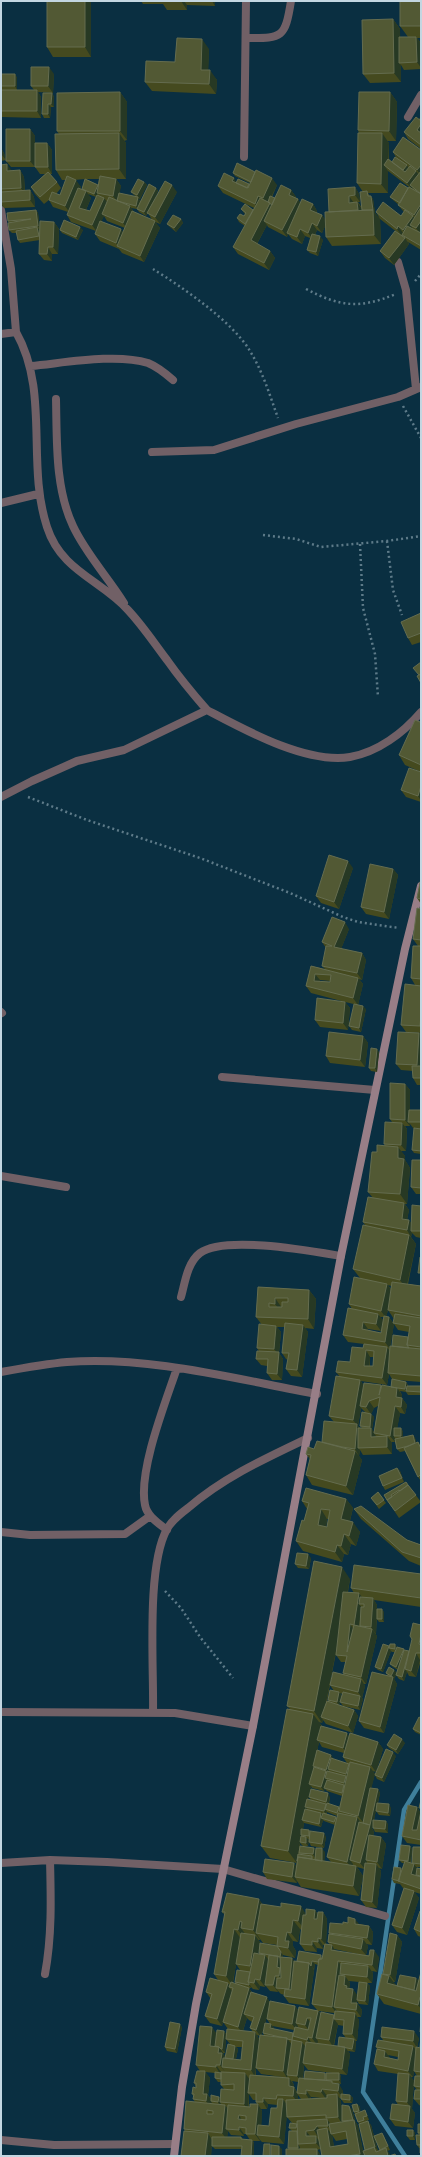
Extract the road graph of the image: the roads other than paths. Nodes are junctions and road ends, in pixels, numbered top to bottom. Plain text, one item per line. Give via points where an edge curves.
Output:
1 (246, 1) edge
2 (291, 1) edge
3 (246, 38) junction
4 (421, 95) edge
5 (408, 117) dead end
6 (244, 157) dead end
7 (1, 210) edge
8 (398, 262) dead end
9 (16, 332) junction
10 (1, 334) edge
11 (31, 366) junction
12 (173, 380) dead end
13 (418, 388) edge
14 (56, 399) dead end
15 (152, 452) dead end
16 (38, 494) junction
17 (1, 503) edge
18 (127, 608) junction
19 (207, 710) junction
20 (421, 712) edge
21 (1, 797) edge
22 (421, 886) edge
23 (222, 1077) dead end
24 (375, 1090) junction
25 (1, 1176) edge
26 (66, 1187) dead end
27 (342, 1256) junction
28 (181, 1297) dead end
29 (177, 1368) junction
30 (1, 1372) edge
31 (317, 1394) junction
32 (308, 1438) junction
33 (150, 1516) junction
34 (166, 1530) junction
35 (1, 1532) edge
36 (1, 1712) edge
37 (153, 1712) junction
38 (253, 1726) junction
39 (50, 1860) junction
40 (1, 1862) edge
41 (222, 1869) junction
42 (385, 1916) dead end
43 (45, 1974) dead end
44 (1, 2140) edge
45 (175, 2144) junction
46 (174, 2156) edge

1 - 3 street
2 - 3 street via 286,24 279,35 274,38
3 - 6 street
4 - 5 street
7 - 9 street via 10,263
8 - 13 street via 406,290
9 - 10 street
9 - 11 street
11 - 12 street via 83,360 139,361 159,369
11 - 16 street via 36,410
13 - 15 street via 398,397 282,428 214,450
14 - 18 street via 59,469 64,500 73,526 89,555
16 - 17 street
16 - 18 street via 47,528 58,548 75,569
18 - 19 street
19 - 20 street via 283,745 330,757 350,757 378,746 405,730
19 - 21 street via 124,750 77,762
22 - 24 main road
23 - 24 street
24 - 27 main road
25 - 26 street
27 - 28 street via 254,1245 211,1247 200,1253 191,1264
27 - 31 main road
29 - 30 street via 133,1363 74,1362
29 - 31 street
29 - 33 street via 154,1435 148,1464 144,1490 145,1506
31 - 32 main road
32 - 34 street via 219,1484 175,1518
32 - 38 main road
33 - 34 street
33 - 35 street via 125,1534 30,1535
34 - 37 street via 155,1580
36 - 37 street
37 - 38 street via 196,1716
38 - 41 main road
39 - 40 street
39 - 41 street
39 - 43 street via 52,1919
41 - 42 street
41 - 45 main road via 182,2087
44 - 45 street via 54,2145
45 - 46 main road

